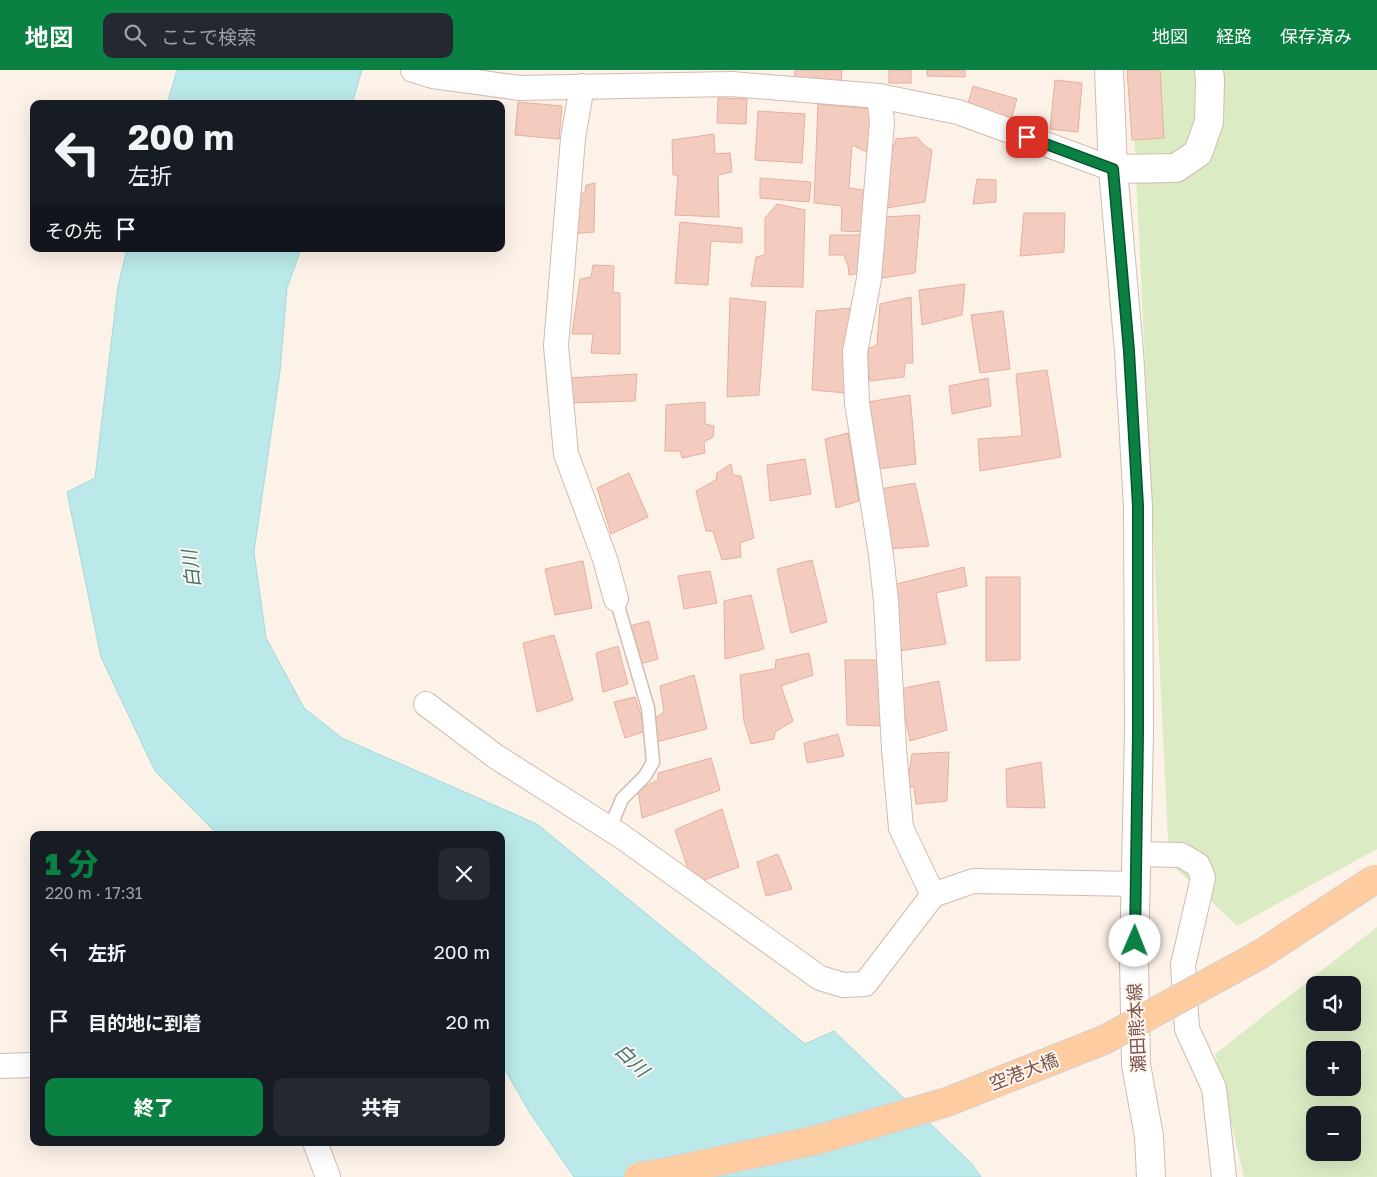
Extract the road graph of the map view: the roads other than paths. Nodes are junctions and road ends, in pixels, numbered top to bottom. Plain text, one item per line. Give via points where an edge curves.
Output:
1 (1109, 70) edge
2 (1209, 70) edge
3 (423, 73) edge
4 (731, 77) edge
5 (582, 86) junction
6 (879, 96) junction
7 (1113, 169) junction
8 (616, 599) joint
9 (426, 704) dead end
10 (610, 828) junction
11 (1136, 854) junction
12 (1375, 879) dead end
13 (1136, 884) junction
14 (933, 895) junction
15 (30, 1065) edge
16 (0, 1066) edge
17 (316, 1146) edge
18 (328, 1177) edge
19 (638, 1177) edge
20 (1151, 1177) edge
21 (1224, 1177) edge

1 - 7 main road, 瀬田熊本線
2 - 7 main road via 1209,122 1198,153 1176,168
3 - 5 street via 519,88
4 - 5 street
4 - 6 street
5 - 8 street via 572,138 556,346 566,454
6 - 7 street via 958,112
6 - 14 street via 882,122 869,279 855,352 857,403 886,601 901,828
7 - 11 main road, 瀬田熊本線 via 1138,506
8 - 10 lane via 648,708 653,762 645,776 622,800
9 - 10 street via 495,756
10 - 14 street via 820,978 843,985 865,984
11 - 13 main road, 瀬田熊本線
11 - 21 street via 1181,854 1198,864 1203,878 1183,965 1187,1029 1214,1088
12 - 19 main road, 空港大橋, bridge via 1261,954 1104,1040 946,1102 817,1140
13 - 14 street via 973,881
13 - 20 main road, 瀬田熊本線 via 1136,1065 1149,1136
15 - 16 street
17 - 18 street

